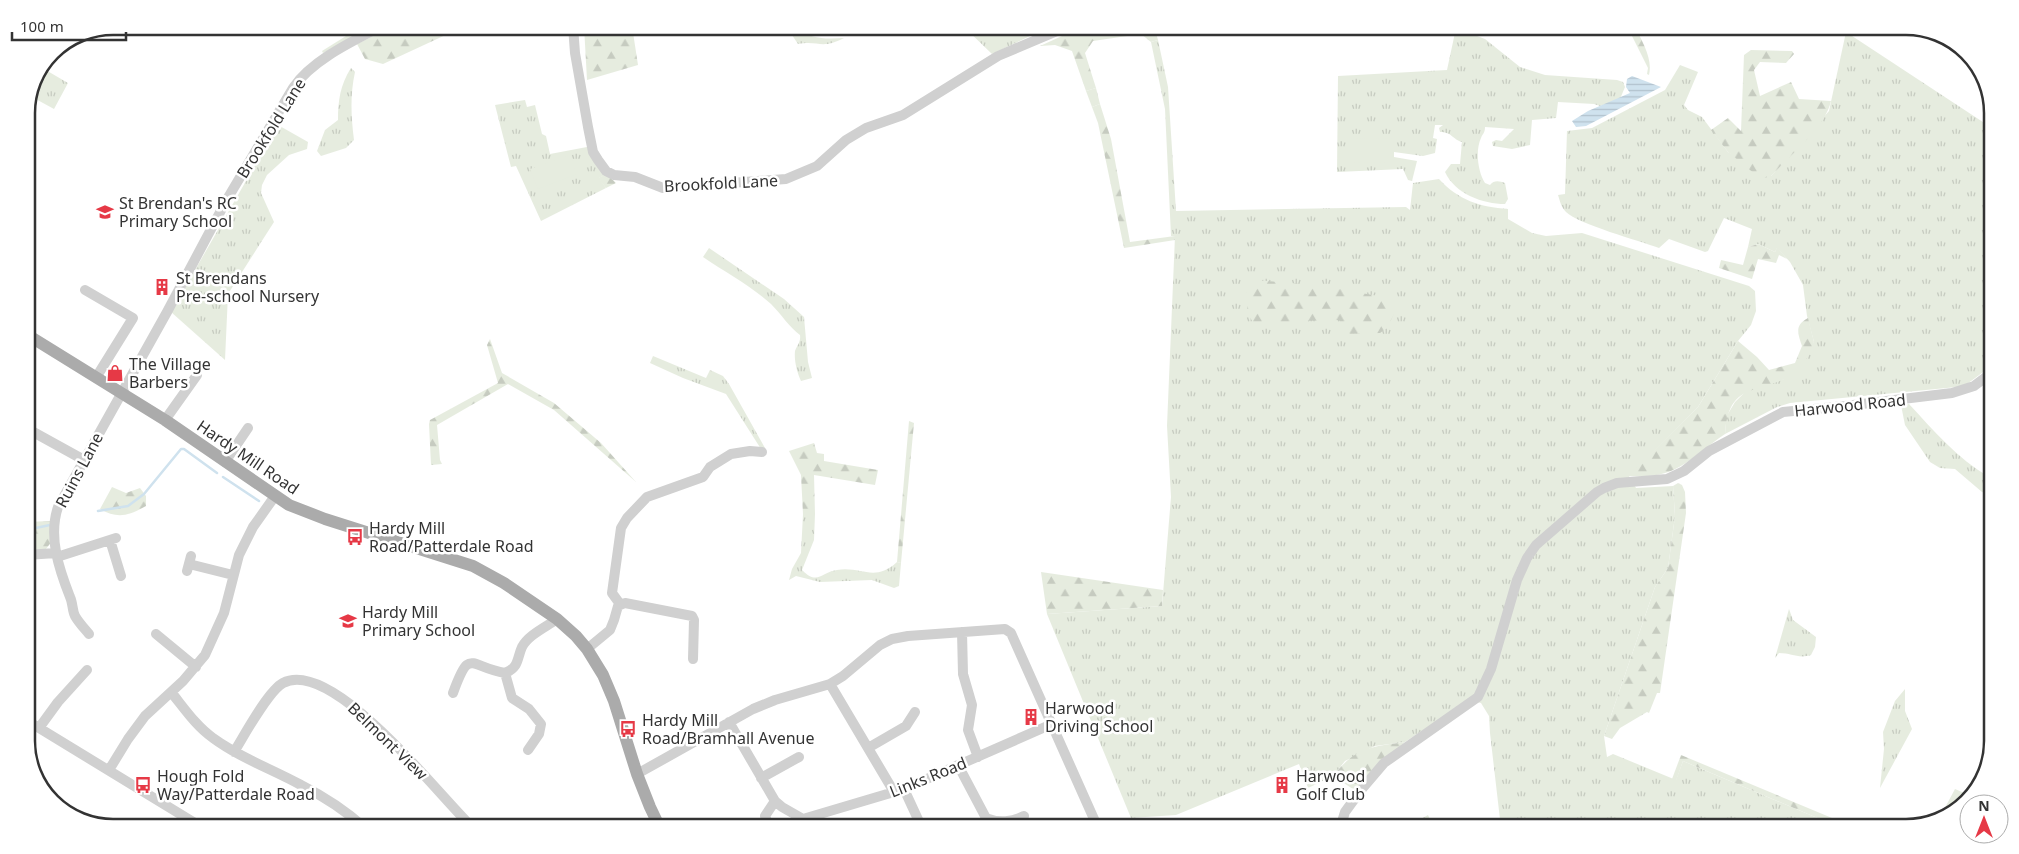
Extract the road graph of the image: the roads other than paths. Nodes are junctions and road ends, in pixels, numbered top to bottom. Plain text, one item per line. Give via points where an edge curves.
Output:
1 (366, 35) edge
2 (574, 35) edge
3 (1048, 35) edge
4 (86, 290) dead end
5 (35, 339) edge
6 (197, 375) dead end
7 (96, 376) junction
8 (1984, 378) edge
9 (122, 393) junction
10 (166, 420) junction
11 (248, 428) dead end
12 (35, 433) edge
13 (762, 452) dead end
14 (84, 460) junction
15 (225, 462) junction
16 (275, 496) junction
17 (35, 555) edge
18 (57, 555) junction
19 (189, 563) dead end
20 (121, 576) dead end
21 (233, 576) junction
22 (620, 604) junction
23 (556, 619) junction
24 (962, 632) junction
25 (89, 634) dead end
26 (156, 634) dead end
27 (587, 649) junction
28 (693, 659) dead end
29 (196, 667) junction
30 (86, 669) dead end
31 (505, 673) junction
32 (830, 684) junction
33 (171, 692) junction
34 (453, 693) dead end
35 (915, 711) dead end
36 (729, 722) junction
37 (1052, 724) junction
38 (35, 726) edge
39 (39, 728) junction
40 (530, 743) dead end
41 (868, 748) junction
42 (234, 752) junction
43 (978, 756) junction
44 (798, 759) dead end
45 (958, 765) junction
46 (109, 770) junction
47 (637, 774) junction
48 (761, 778) junction
49 (899, 790) junction
50 (774, 801) junction
51 (1025, 816) dead end
52 (800, 818) joint
53 (181, 819) edge
54 (353, 819) edge
55 (464, 819) edge
56 (656, 819) edge
57 (766, 819) edge
58 (917, 819) edge
59 (990, 819) edge
60 (1018, 819) edge
61 (1094, 819) edge
62 (1343, 819) edge

1 - 9 street, Brookfold Lane via 316,64 299,79 226,201
2 - 3 street, Brookfold Lane via 593,152 606,171 635,177 663,188 786,179 817,166 846,140 866,128 903,115 998,56
4 - 7 street via 133,318
5 - 7 main road, Hardy Mill Road
6 - 10 street
7 - 9 main road, Hardy Mill Road
8 - 62 street, Harwood Road via 1974,386 1952,393 1783,412 1710,451 1684,471 1667,479 1617,483 1604,488 1536,545 1527,558 1482,692 1466,707 1384,764 1361,790
9 - 10 main road, Hardy Mill Road
9 - 14 street, Ruins Lane
10 - 15 main road, Hardy Mill Road
11 - 15 street
12 - 14 street
13 - 22 street via 726,456 710,467 703,477 653,493 631,513 621,528 614,567 612,593
14 - 18 street, Ruins Lane via 54,520
15 - 16 main road, Hardy Mill Road
16 - 21 street via 246,540
16 - 23 main road, Hardy Mill Road via 312,514 473,566
17 - 18 street
18 - 20 street via 113,539
18 - 25 street, Ruins Lane via 74,614
19 - 21 street
21 - 29 street via 220,627
22 - 27 street via 610,630
22 - 28 street via 692,616
23 - 27 main road, Hardy Mill Road
23 - 31 street via 524,644 518,664
24 - 32 street via 892,639
24 - 37 street via 1002,629 1011,633
24 - 43 street via 963,674 972,706 968,726
26 - 29 street
27 - 47 main road, Hardy Mill Road via 614,701
29 - 33 street
30 - 39 street
31 - 34 street via 472,663 464,667 460,683
31 - 40 street via 512,698 539,720 541,728
32 - 36 street via 764,704
32 - 41 street
33 - 42 street via 202,729
33 - 46 street via 145,716
35 - 41 street via 906,726
36 - 47 street
36 - 48 street
37 - 43 street, Links Road
37 - 61 street
38 - 39 street
39 - 46 street
41 - 49 street
42 - 54 street via 302,785
42 - 55 street, Belmont View via 279,685 295,680 314,682 346,700 367,717
43 - 45 street, Links Road
44 - 48 street
45 - 49 street, Links Road
45 - 59 street via 986,818
46 - 53 street
47 - 56 main road, Hardy Mill Road
48 - 50 street
49 - 52 street, Links Road via 806,819
49 - 58 street
50 - 52 street
50 - 57 street
51 - 60 street

